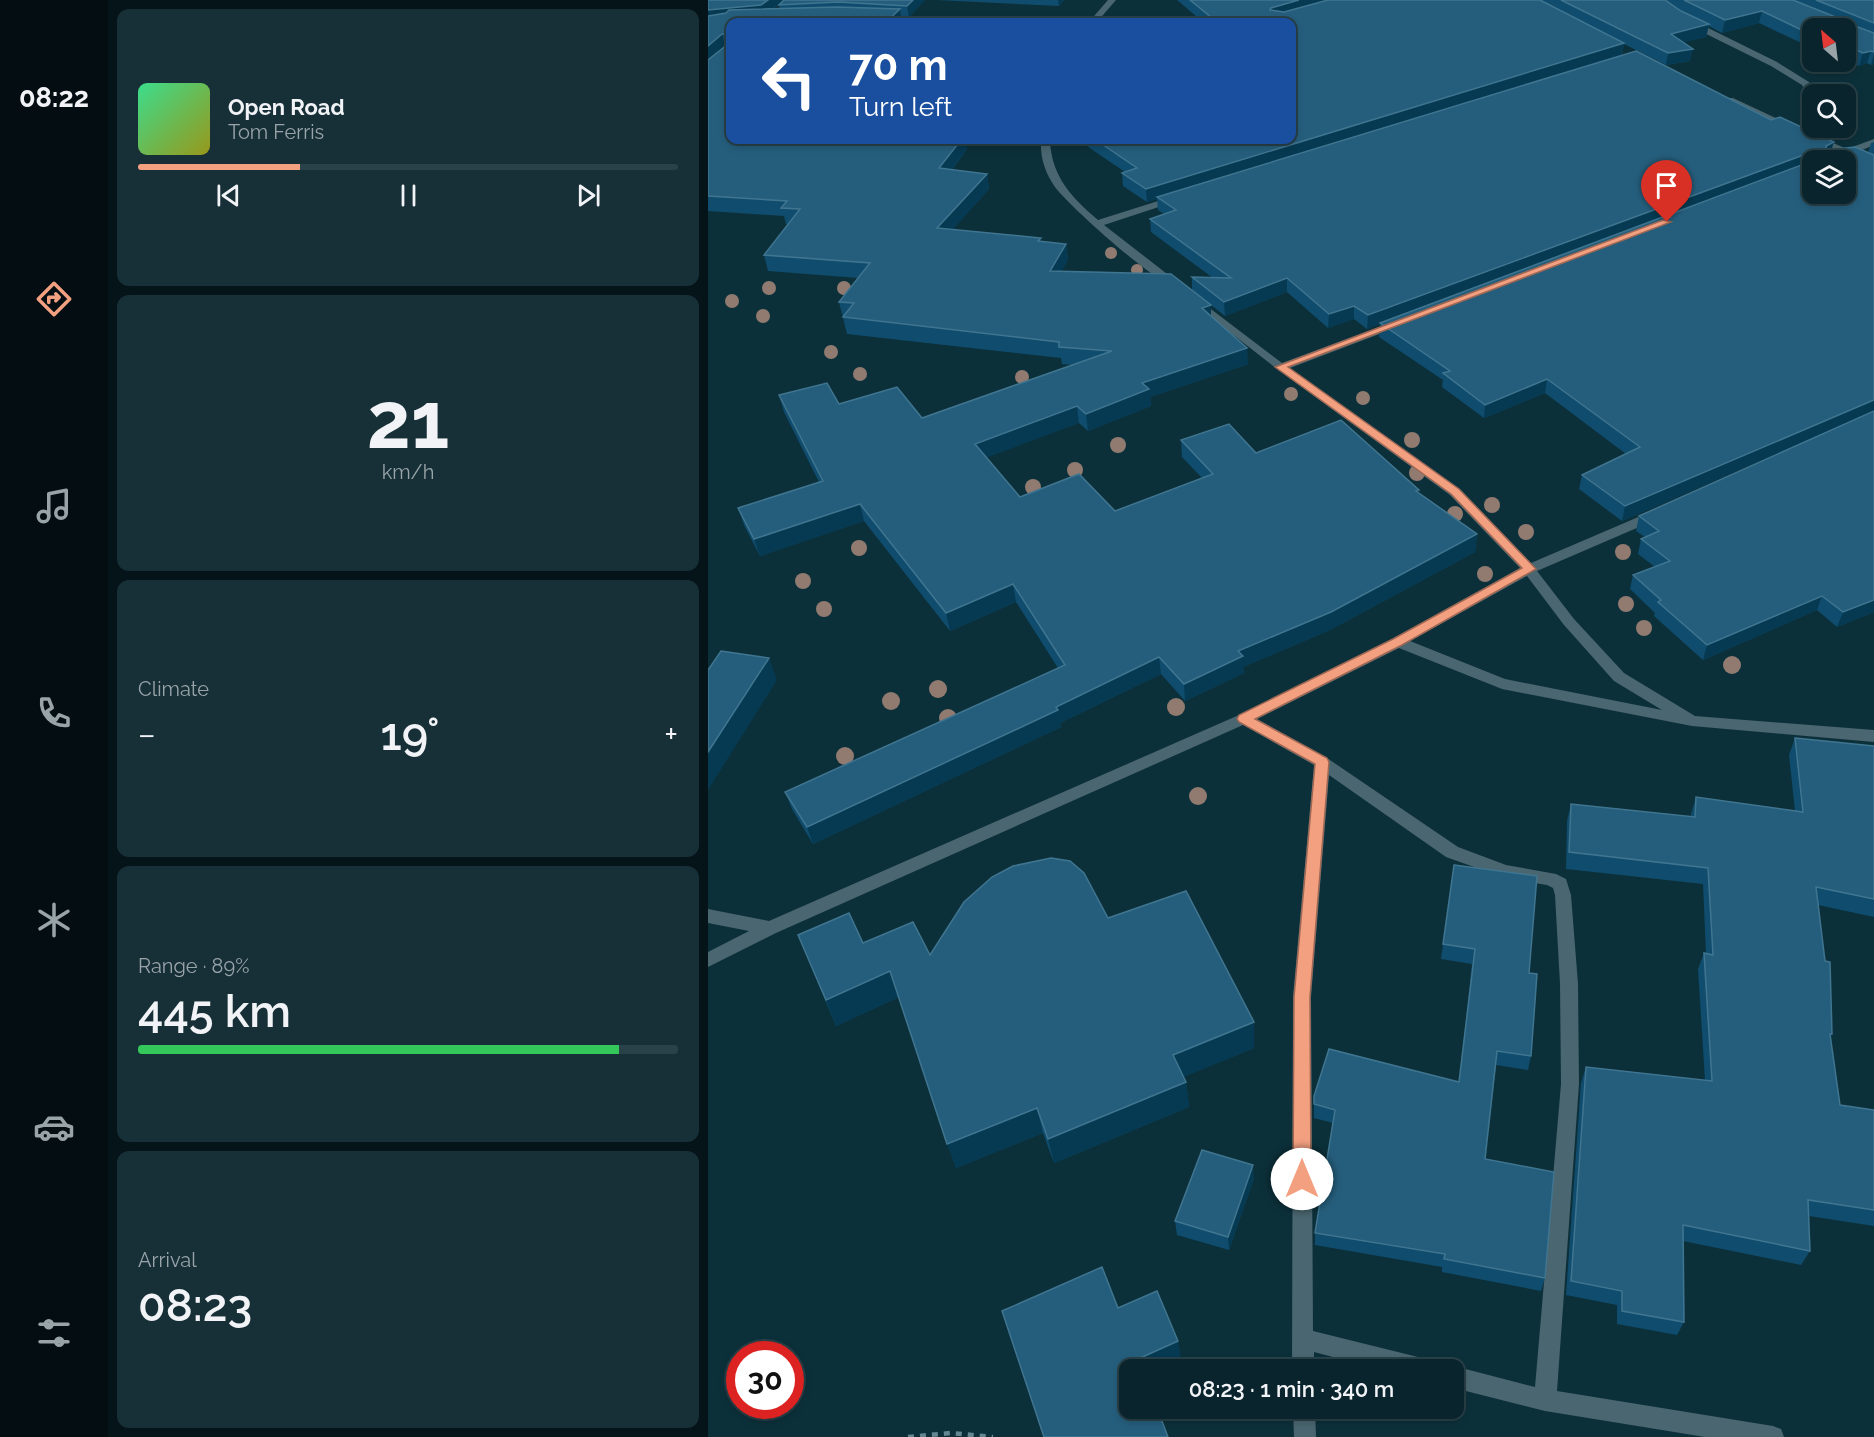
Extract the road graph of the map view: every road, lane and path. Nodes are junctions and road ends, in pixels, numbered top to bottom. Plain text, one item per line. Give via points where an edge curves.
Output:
1 (1112, 0) edge
2 (1096, 18) edge
3 (1683, 19) edge
4 (1806, 84) edge
5 (1721, 96) edge
6 (1796, 130) edge
7 (1818, 139) edge
8 (1874, 142) edge
9 (1045, 144) edge
10 (1842, 150) edge
11 (1855, 150) edge
12 (1856, 156) edge
13 (1874, 164) edge
14 (1183, 196) edge
15 (1097, 224) junction
16 (1413, 317) edge
17 (1281, 367) junction
18 (1665, 511) edge
19 (1529, 569) junction
20 (1398, 642) junction
21 (1244, 719) junction
22 (1692, 721) junction
23 (1874, 736) edge
24 (1322, 762) junction
25 (708, 916) edge
26 (770, 928) junction
27 (708, 960) edge
28 (1303, 1339) junction
29 (1303, 1359) edge
30 (1382, 1359) edge
31 (1464, 1380) edge
32 (1545, 1400) junction
33 (1304, 1419) edge
34 (908, 1437) edge
35 (993, 1437) edge
36 (1305, 1437) edge
37 (1773, 1437) edge

1 - 2 street
3 - 4 street
5 - 6 street
7 - 10 street
8 - 11 street
9 - 15 street via 1050,173
12 - 13 street
14 - 15 street
15 - 17 street
16 - 17 street
17 - 19 street via 1455,492
18 - 19 street
19 - 20 street
19 - 22 street via 1569,622 1619,677
20 - 21 street
20 - 22 street via 1502,684
21 - 24 street
21 - 26 street
22 - 23 street
24 - 28 street via 1302,997
24 - 32 street via 1452,852 1505,871 1560,884 1569,984 1570,1084
25 - 26 street
26 - 27 street
28 - 29 street
28 - 30 street
31 - 32 street
32 - 37 street
33 - 36 street
34 - 35 path via 951,1433

